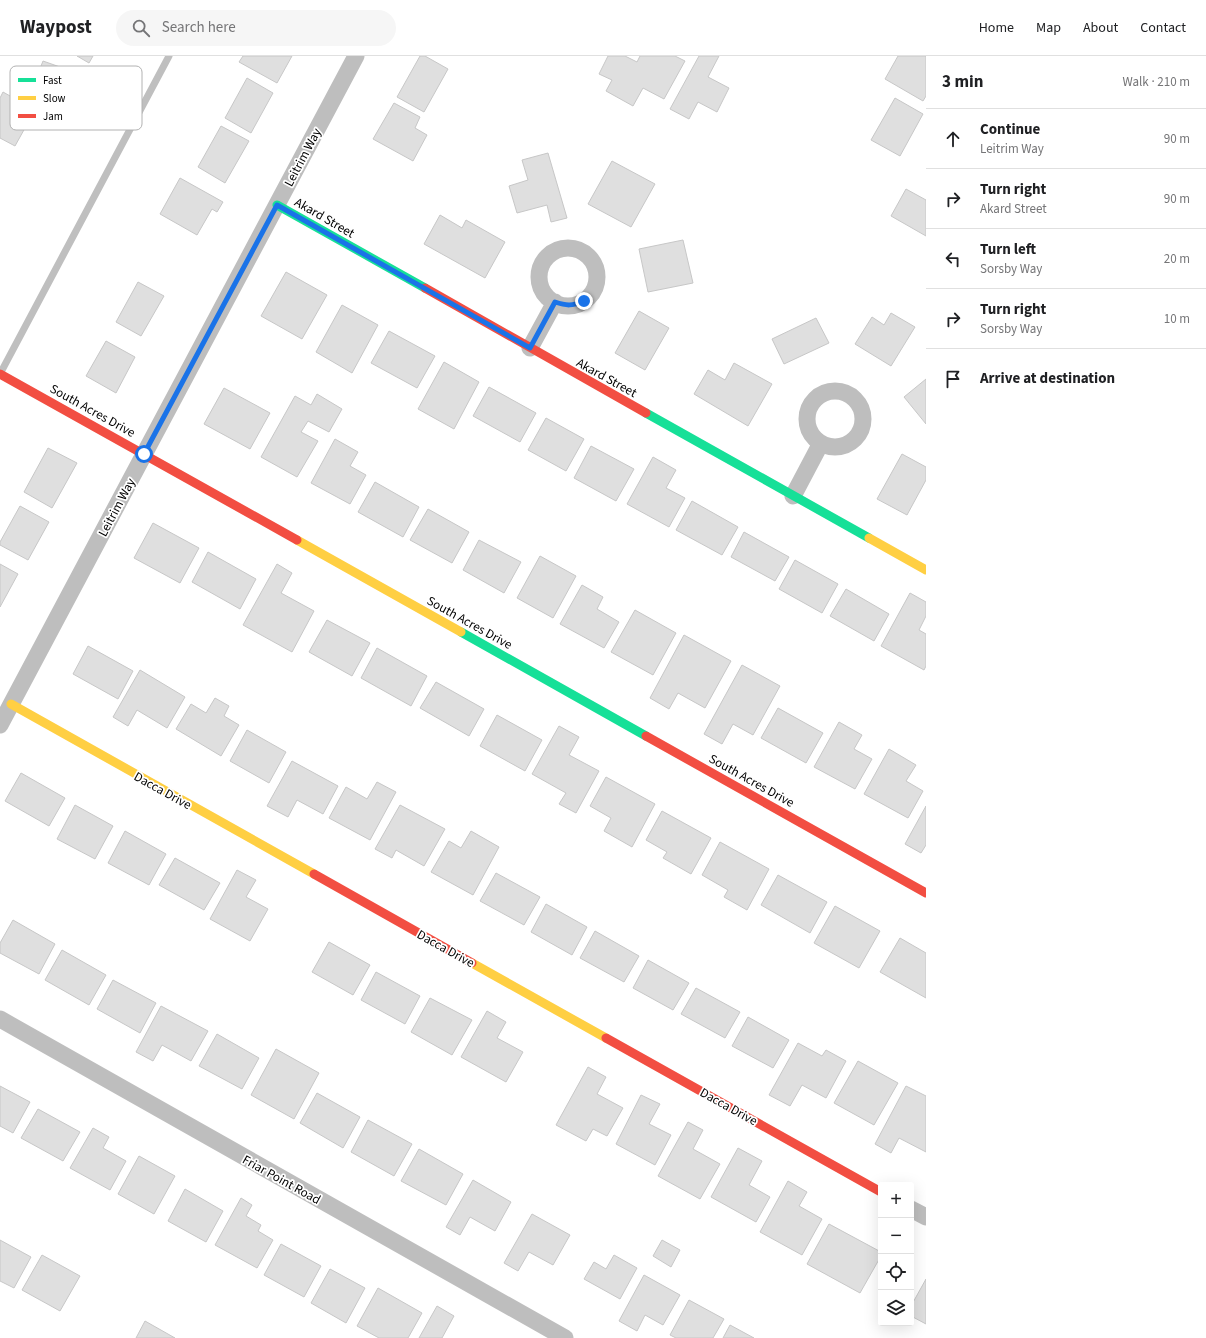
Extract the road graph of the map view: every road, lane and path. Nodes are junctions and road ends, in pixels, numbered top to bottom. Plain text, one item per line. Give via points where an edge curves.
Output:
1 (356, 56) edge
2 (277, 205) junction
3 (555, 302) dead end
4 (530, 348) junction
5 (0, 374) edge
6 (821, 443) dead end
7 (144, 454) junction
8 (793, 496) junction
9 (926, 570) edge
10 (11, 704) junction
11 (0, 725) edge
12 (926, 893) edge
13 (0, 1019) edge
14 (878, 1190) edge
15 (914, 1211) edge
16 (926, 1217) edge
17 (565, 1338) edge

1 - 2 street, Leitrim Way
2 - 4 street, Akard Street
2 - 7 street, Leitrim Way
3 - 4 street
4 - 8 street, Akard Street
5 - 7 street, South Acres Drive
6 - 8 street
7 - 10 street, Leitrim Way
7 - 12 street, South Acres Drive
8 - 9 street, Akard Street
10 - 11 street, Leitrim Way
10 - 14 street, Dacca Drive
13 - 17 street, Friar Point Road
15 - 16 street

